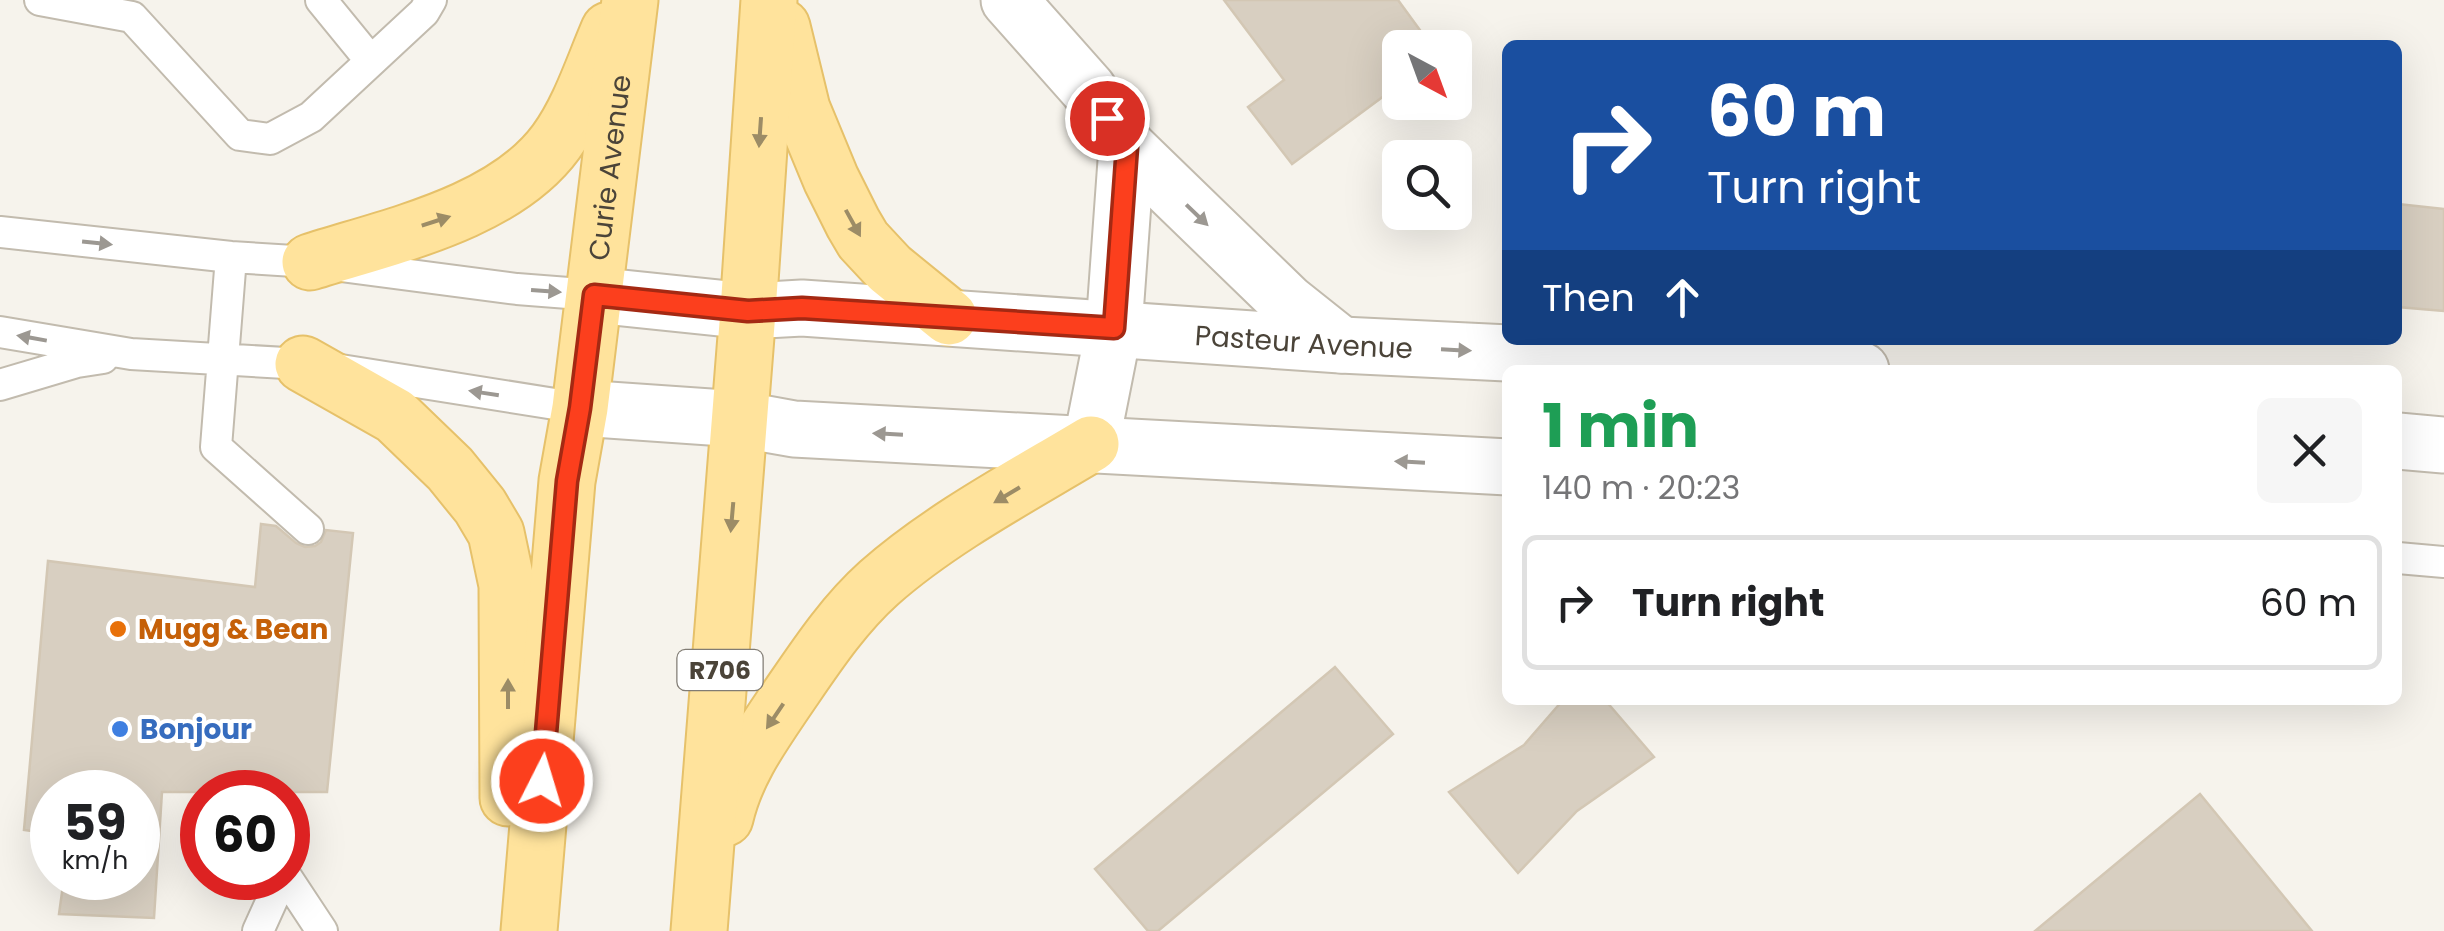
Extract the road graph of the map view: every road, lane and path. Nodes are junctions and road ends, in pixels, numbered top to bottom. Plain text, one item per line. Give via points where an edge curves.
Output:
1 (40, 0) edge
2 (322, 0) edge
3 (431, 0) edge
4 (622, 0) edge
5 (630, 0) edge
6 (772, 0) edge
7 (1009, 0) edge
8 (140, 8) edge
9 (370, 60) junction
10 (1127, 147) junction
11 (0, 232) edge
12 (231, 257) junction
13 (310, 262) junction
14 (594, 295) junction
15 (748, 311) junction
16 (950, 317) junction
17 (1114, 328) junction
18 (0, 332) edge
19 (1340, 345) junction
20 (131, 354) junction
21 (222, 359) junction
22 (303, 364) junction
23 (1756, 365) edge
24 (0, 385) edge
25 (580, 408) junction
26 (739, 420) junction
27 (2402, 441) edge
28 (1090, 444) junction
29 (2444, 445) edge
30 (1502, 467) edge
31 (308, 529) dead end
32 (2402, 558) edge
33 (2444, 562) edge
34 (273, 900) edge
35 (300, 900) edge
36 (700, 925) edge
37 (258, 931) edge
38 (322, 931) edge
39 (516, 931) edge
40 (529, 931) edge

1 - 8 lane
2 - 9 lane
3 - 9 lane
13 -> 4 main road via 450,217 516,182 571,118
5 - 14 main road, Curie Avenue
6 -> 15 main road, R706
6 -> 16 main road via 802,108 852,223 890,269
7 - 10 street via 1088,89
8 - 9 lane via 240,135 270,139 311,118
10 - 17 street
10 -> 19 street via 1286,302
11 -> 12 lane
12 - 13 lane
12 - 21 lane
13 -> 14 lane
14 - 15 street, Pasteur Avenue
14 - 25 main road, Curie Avenue
15 - 16 street, Pasteur Avenue
15 - 26 main road, R706
16 - 17 street, Pasteur Avenue
17 - 19 street, Pasteur Avenue
17 - 28 street
20 -> 18 lane
19 -> 23 street, Pasteur Avenue
20 - 21 lane
20 - 24 lane
21 - 22 lane
21 - 31 lane via 216,447
25 -> 22 lane
39 -> 22 main road via 507,585 496,533 450,469 395,416
25 - 26 street
25 - 40 main road, Curie Avenue via 567,481
28 -> 26 street via 794,429
26 -> 36 main road, R706
27 - 29 street
30 -> 28 street
28 -> 36 main road via 910,558 831,635 731,792
32 - 33 lane
34 - 37 lane
35 - 38 lane

